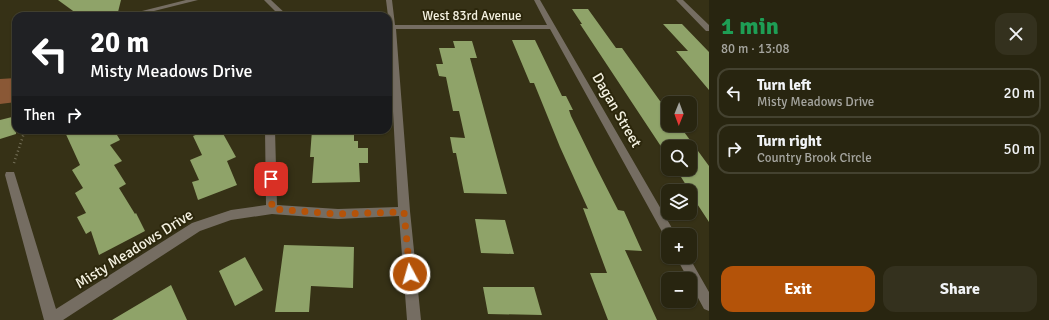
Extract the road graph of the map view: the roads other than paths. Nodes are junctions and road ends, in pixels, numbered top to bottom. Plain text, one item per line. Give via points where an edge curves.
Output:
1 (195, 0) edge
2 (267, 0) edge
3 (389, 0) edge
4 (537, 0) edge
5 (679, 0) edge
6 (142, 12) edge
7 (279, 12) edge
8 (389, 12) edge
9 (392, 27) edge
10 (552, 27) junction
11 (709, 29) edge
12 (392, 53) edge
13 (270, 134) edge
14 (10, 175) road end
15 (272, 209) junction
16 (404, 212) junction
17 (666, 228) edge
18 (686, 264) edge
19 (709, 304) edge
20 (52, 320) edge
21 (414, 320) edge

1 - 6 street
2 - 7 street
3 - 8 street
4 - 10 street, Dagan Street
5 - 11 street
9 - 10 street, West 83rd Avenue
10 - 17 street, Dagan Street
12 - 16 street
13 - 15 street
14 - 20 street
15 - 16 street, Misty Meadows Drive via 338,214
15 - 20 street, Misty Meadows Drive via 231,215 196,227
16 - 21 street
18 - 19 street

